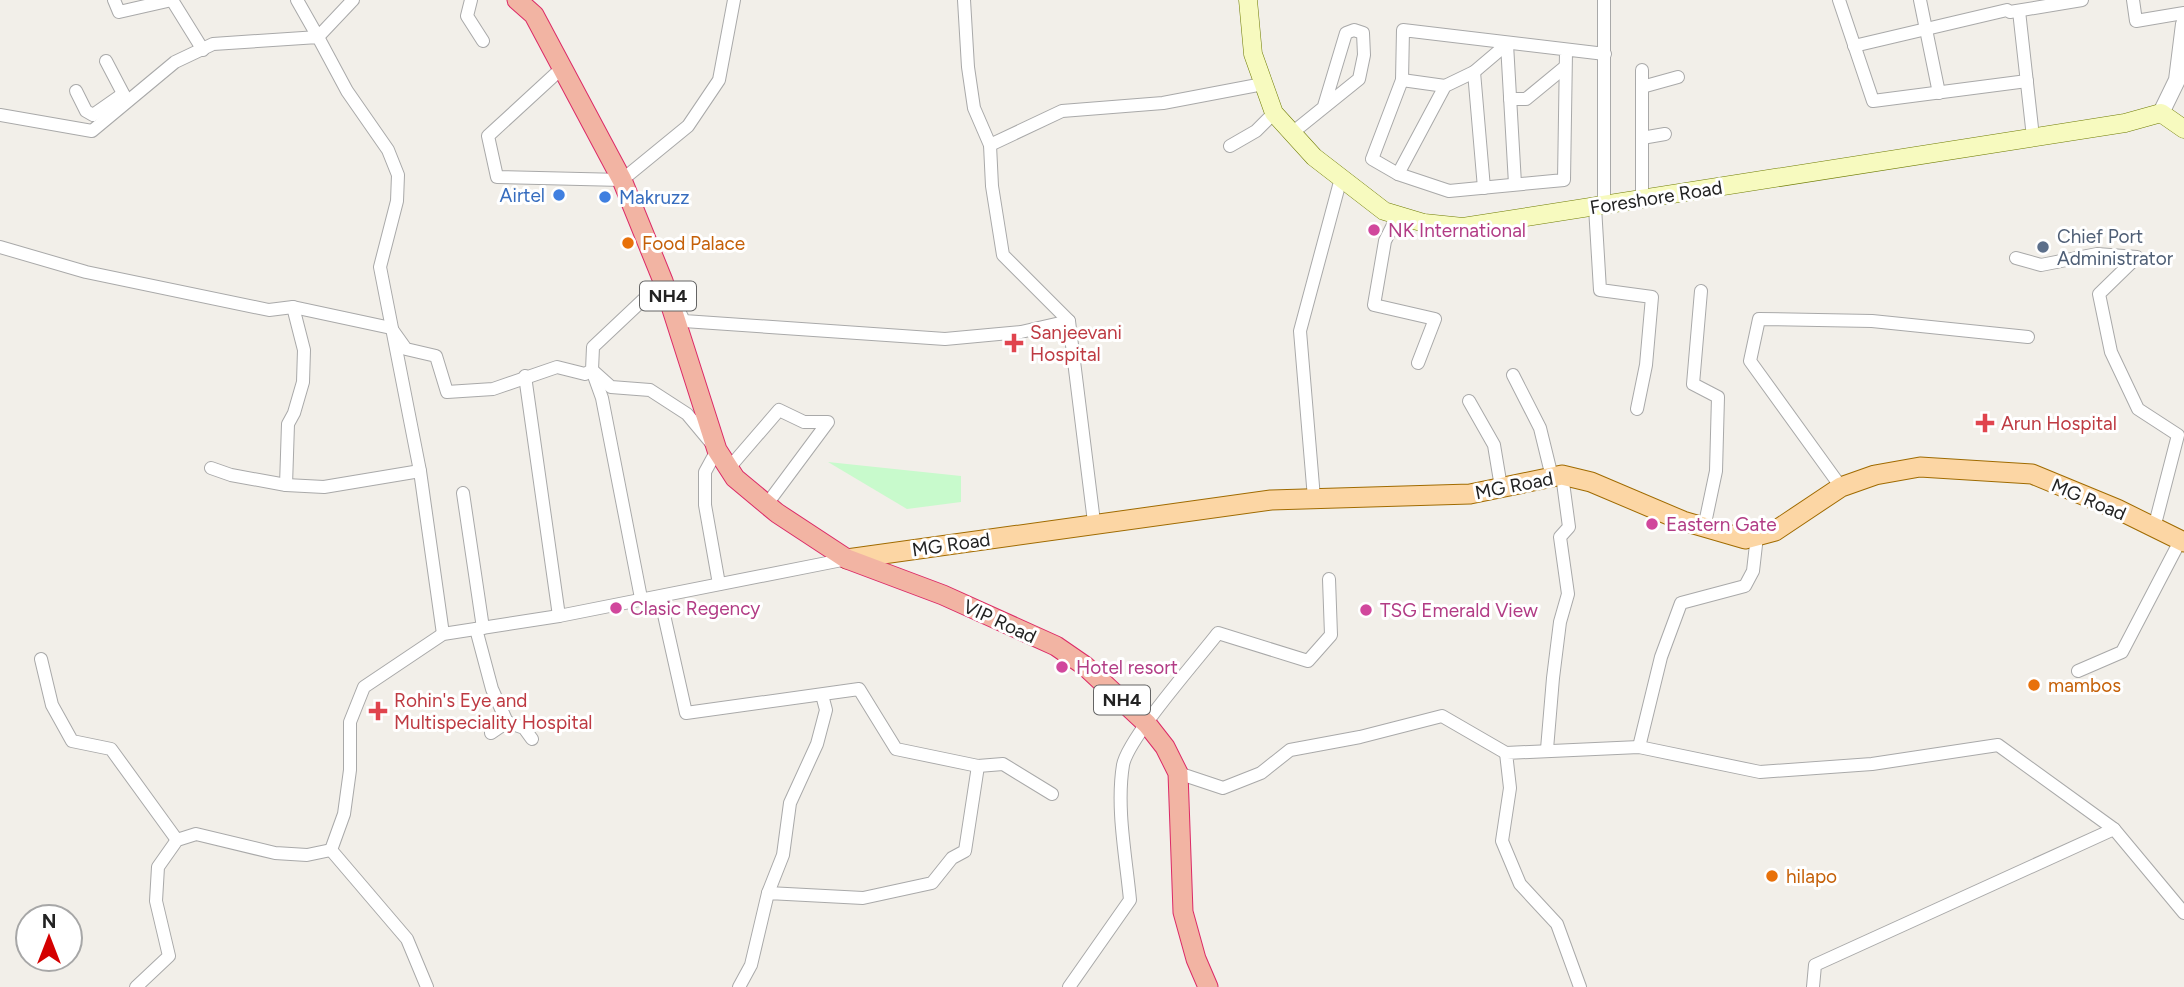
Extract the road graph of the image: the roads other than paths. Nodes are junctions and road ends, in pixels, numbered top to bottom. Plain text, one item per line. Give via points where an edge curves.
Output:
1 (114, 0) edge
2 (172, 0) edge
3 (297, 0) edge
4 (353, 0) edge
5 (471, 0) edge
6 (517, 0) edge
7 (734, 0) edge
8 (964, 0) edge
9 (1248, 0) edge
10 (1604, 0) edge
11 (1839, 0) edge
12 (1920, 0) edge
13 (2082, 0) edge
14 (2133, 0) edge
15 (2010, 7) edge
16 (2184, 13) edge
17 (2184, 24) edge
18 (1925, 29) junction
19 (318, 37) junction
20 (483, 41) dead end
21 (1507, 44) junction
22 (1854, 46) junction
23 (203, 50) junction
24 (1566, 52) junction
25 (1605, 54) junction
26 (106, 61) dead end
27 (1565, 67) junction
28 (562, 68) junction
29 (1642, 70) dead end
30 (1474, 72) junction
31 (1678, 77) dead end
32 (1402, 80) junction
33 (2027, 81) junction
34 (1263, 84) junction
35 (1445, 86) junction
36 (1642, 87) junction
37 (76, 91) dead end
38 (1939, 93) junction
39 (125, 98) junction
40 (1510, 99) junction
41 (1324, 106) junction
42 (1274, 113) junction
43 (2161, 113) junction
44 (0, 116) edge
45 (2184, 129) edge
46 (1292, 133) junction
47 (1665, 134) dead end
48 (2033, 137) junction
49 (1642, 138) junction
50 (990, 145) junction
51 (1230, 146) dead end
52 (1398, 174) junction
53 (1341, 178) junction
54 (622, 180) junction
55 (1515, 184) junction
56 (1484, 188) junction
57 (1642, 199) junction
58 (1600, 206) junction
59 (1398, 215) junction
60 (0, 247) edge
61 (2017, 258) dead end
62 (663, 281) junction
63 (1701, 291) dead end
64 (293, 307) junction
65 (1069, 321) junction
66 (391, 328) junction
67 (2028, 337) dead end
68 (1418, 363) dead end
69 (592, 370) junction
70 (1514, 375) dead end
71 (525, 376) junction
72 (1469, 401) dead end
73 (1637, 409) dead end
74 (717, 450) junction
75 (211, 468) dead end
76 (729, 468) junction
77 (420, 471) junction
78 (1557, 476) junction
79 (286, 485) junction
80 (1501, 486) junction
81 (1841, 487) junction
82 (463, 493) dead end
83 (1314, 498) junction
84 (767, 505) junction
85 (1094, 522) junction
86 (1704, 528) junction
87 (2154, 528) junction
88 (1757, 536) junction
89 (2182, 542) edge
90 (848, 559) junction
91 (1329, 579) dead end
92 (719, 584) junction
93 (660, 597) junction
94 (641, 598) junction
95 (559, 615) junction
96 (479, 628) junction
97 (443, 634) junction
98 (41, 659) dead end
99 (2078, 671) dead end
100 (822, 695) junction
101 (507, 722) junction
102 (1147, 723) junction
103 (491, 733) dead end
104 (532, 739) dead end
105 (1639, 747) junction
106 (1547, 749) junction
107 (1506, 753) junction
108 (978, 766) junction
109 (1178, 773) junction
110 (1052, 794) dead end
111 (2115, 829) junction
112 (177, 840) junction
113 (331, 850) junction
114 (768, 893) junction
115 (2184, 913) edge
116 (136, 987) edge
117 (427, 987) edge
118 (740, 987) edge
119 (1069, 987) edge
120 (1208, 987) edge
121 (1580, 987) edge
122 (1814, 987) edge

1 - 2 street via 119,12
2 - 23 street
3 - 19 street
4 - 19 street
5 - 20 street via 467,16
6 - 28 highway, NH4 via 534,15
7 - 54 street via 719,80 688,126
8 - 50 street via 974,108
9 - 34 main road, Foreshore Road via 1253,54
10 - 25 street
11 - 22 street
12 - 18 street
13 - 15 street
14 - 16 street via 2136,21
15 - 18 street
15 - 33 street
17 - 43 street via 2177,80
18 - 22 street
18 - 38 street
19 - 23 street via 213,44
19 - 66 street via 347,91 388,149 398,175 397,201 380,267
21 - 24 street
21 - 30 street
21 - 32 street via 1403,30
21 - 40 street
22 - 38 street via 1873,101
23 - 39 street via 174,62
24 - 25 street
24 - 27 street
25 - 58 street
26 - 39 street
27 - 40 street via 1526,99
27 - 55 street via 1564,180
28 - 54 highway, NH4
28 - 54 street via 488,136 497,177
29 - 36 street
30 - 35 street
30 - 56 street
31 - 36 street
32 - 35 street
32 - 52 street via 1372,159
33 - 38 street
33 - 48 street
34 - 42 main road, Foreshore Road
34 - 50 street via 1163,103 1062,111
35 - 52 street
36 - 49 street
37 - 39 street via 93,115
39 - 44 street via 92,131
40 - 55 street
41 - 41 street via 1359,79 1363,33 1346,33
41 - 46 street
42 - 46 main road, Foreshore Road
42 - 51 street via 1256,131
43 - 45 main road
43 - 48 main road, Foreshore Road
46 - 53 main road, Foreshore Road
47 - 49 street
48 - 57 main road, Foreshore Road
49 - 57 street
50 - 65 street via 1003,255
52 - 56 street via 1449,191
53 - 59 main road, Foreshore Road via 1384,211
53 - 83 street via 1300,331
54 - 62 highway, NH4
55 - 56 street
57 - 58 main road, Foreshore Road
58 - 59 main road, Foreshore Road via 1463,227
58 - 73 street via 1600,290 1652,297
59 - 68 street via 1385,241 1374,304 1435,319
60 - 64 street via 86,272 269,310
61 - 87 street via 2041,265 2098,254 2137,257 2099,294 2111,352 2138,409 2178,435
62 - 65 street via 684,321 945,338 1021,332
62 - 69 street via 593,347
62 - 74 highway, NH4
63 - 86 street via 1693,384 1718,397 1716,471
64 - 66 street
64 - 79 street via 304,360 303,382 288,424
65 - 85 street
66 - 71 street via 406,349 436,356 447,392 493,389
66 - 77 street
67 - 81 street via 1872,321 1759,319 1750,361
69 - 71 street via 585,374 557,367
69 - 74 street via 611,387 650,390 687,414
69 - 94 street via 602,398
70 - 78 street
71 - 95 street
72 - 80 street via 1494,446
74 - 76 highway, NH4
74 - 92 street via 705,472 705,505
75 - 79 street
76 - 84 highway, NH4
76 - 84 street via 779,410 804,422 828,422
77 - 79 street via 324,487
77 - 97 street
78 - 80 main road, MG Road
78 - 86 main road, MG Road via 1591,482
78 - 106 street via 1569,527 1560,537 1568,594 1556,650
80 - 83 main road, MG Road via 1470,494
81 - 87 main road, MG Road via 1920,467 2032,474
81 - 88 main road, MG Road via 1775,531
82 - 96 street
83 - 85 main road, MG Road
84 - 90 highway, NH4
85 - 90 main road, MG Road
86 - 88 main road, MG Road via 1745,539
87 - 89 main road, MG Road
88 - 105 street via 1753,571 1745,586 1681,603 1661,657
89 - 99 street via 2122,652
90 - 92 street
90 - 102 highway, VIP Road / NH4 via 1056,646
91 - 102 street via 1331,635 1308,661 1218,634
92 - 93 street
93 - 94 street
93 - 100 street via 686,713
94 - 95 street
95 - 96 street
96 - 97 street
96 - 101 street via 492,689
97 - 113 street via 363,687 350,722 344,814
98 - 112 street via 52,705 72,741 111,749
100 - 108 street via 859,689 896,749
100 - 114 street via 826,710 817,744 790,803 783,855
101 - 103 street
101 - 104 street via 524,728
102 - 109 highway, VIP Road / NH4
102 - 119 street via 1124,762 1121,801 1130,900
105 - 106 street
105 - 111 street via 1760,772 1872,764 1998,745
106 - 107 street
107 - 109 street via 1442,716 1290,750 1261,774 1223,788
107 - 121 street via 1510,789 1502,841 1520,884 1558,924
108 - 110 street via 1003,764
108 - 114 street via 965,851 952,858 932,883 863,898
109 - 120 highway, VIP Road / NH4 via 1183,912
111 - 115 street
111 - 122 street via 1815,965
112 - 113 street via 196,834 275,853 307,855
112 - 116 street via 158,867 156,901 169,957
113 - 117 street via 408,939
114 - 118 street via 751,965

